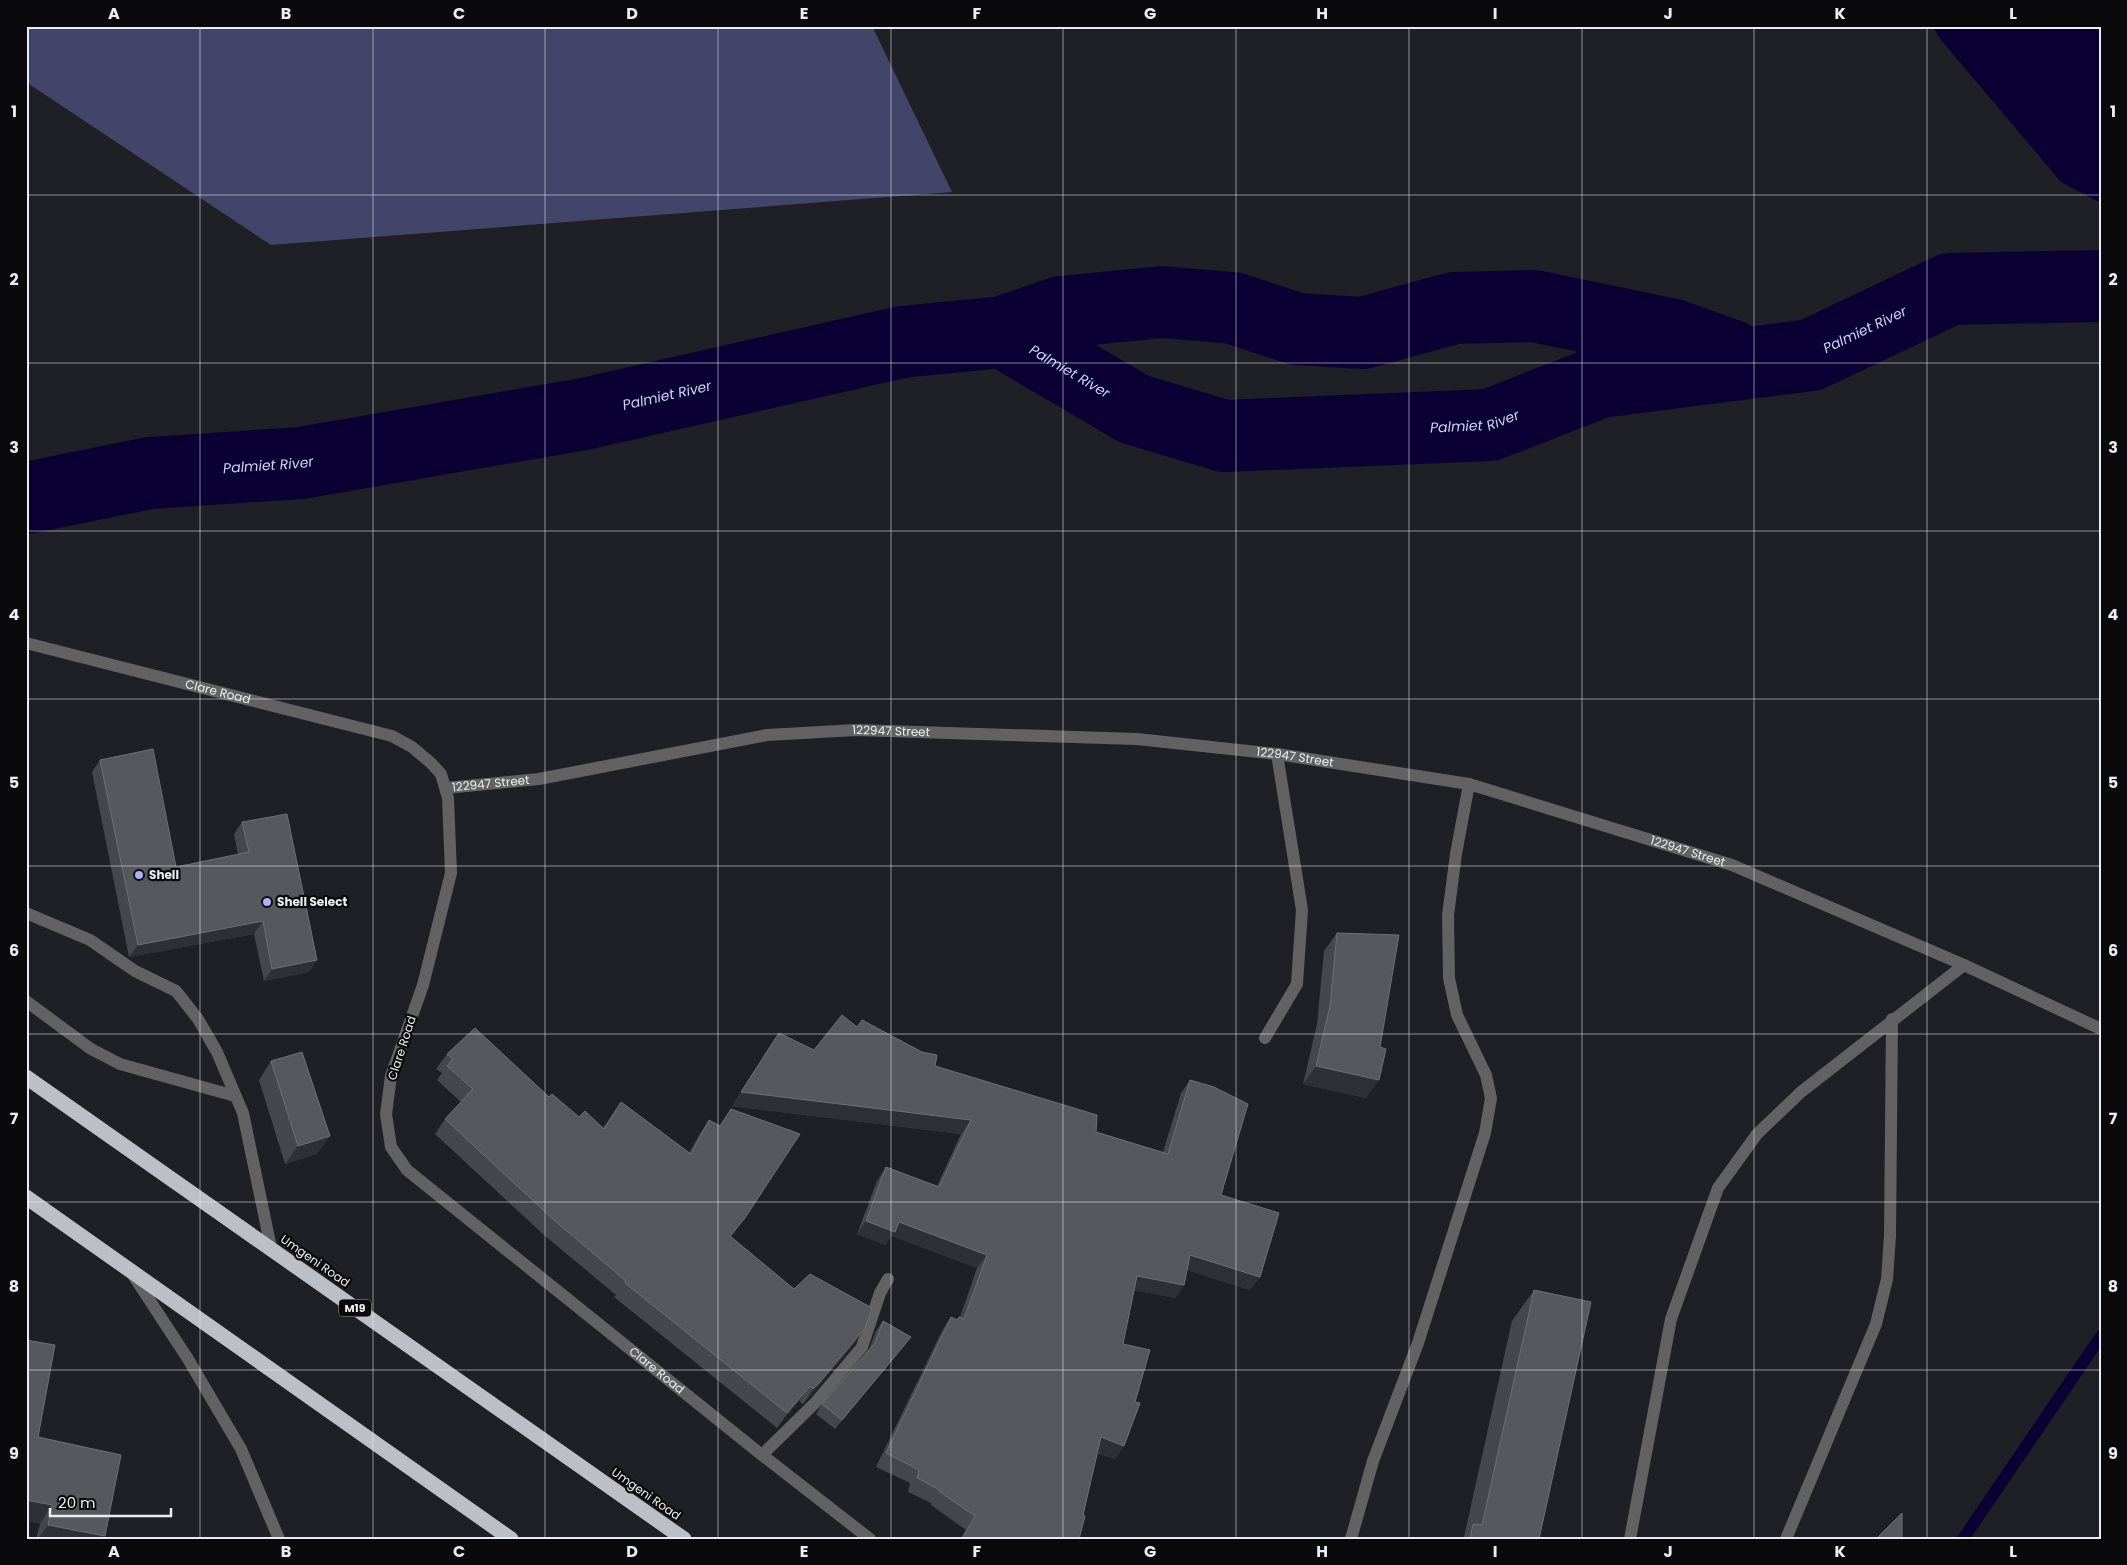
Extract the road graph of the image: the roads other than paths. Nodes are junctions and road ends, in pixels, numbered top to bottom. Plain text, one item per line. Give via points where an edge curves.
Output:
1 (26, 643) edge
2 (1277, 754) junction
3 (1469, 784) junction
4 (446, 788) junction
5 (26, 913) edge
6 (1964, 965) junction
7 (26, 1001) edge
8 (1892, 1019) junction
9 (2101, 1029) edge
10 (1265, 1038) dead end
11 (26, 1076) edge
12 (235, 1096) junction
13 (26, 1197) edge
14 (271, 1248) junction
15 (131, 1270) junction
16 (888, 1279) dead end
17 (762, 1455) junction
18 (279, 1539) edge
19 (511, 1539) edge
20 (684, 1539) edge
21 (870, 1539) edge
22 (1351, 1539) edge
23 (1630, 1539) edge
24 (1786, 1539) edge

1 - 4 street, Clare Road via 392,736 432,763
2 - 3 street, 122947 Street
2 - 4 street, 122947 Street via 1137,739 856,730 768,735 539,779
2 - 10 street via 1302,910 1297,984
3 - 6 street, 122947 Street via 1732,865
3 - 22 street via 1448,915 1449,978 1457,1015 1486,1075 1491,1098 1485,1133 1418,1343 1373,1461
4 - 17 street, Clare Road via 451,873 423,985 391,1076 386,1114 391,1147 407,1170
5 - 12 street via 90,940 135,971 176,990 217,1052
6 - 8 street
6 - 9 street, 122947 Street
7 - 12 street via 91,1050 120,1064
8 - 23 street via 1800,1092 1757,1134 1718,1188 1671,1320
8 - 24 street via 1887,1279 1876,1324
11 - 14 highway, Umgeni Road / M19
12 - 14 street via 243,1113
13 - 15 highway
14 - 20 highway, Umgeni Road / M19
15 - 18 street via 241,1449
15 - 19 highway
16 - 17 street via 862,1347 815,1402
17 - 21 street, Clare Road

